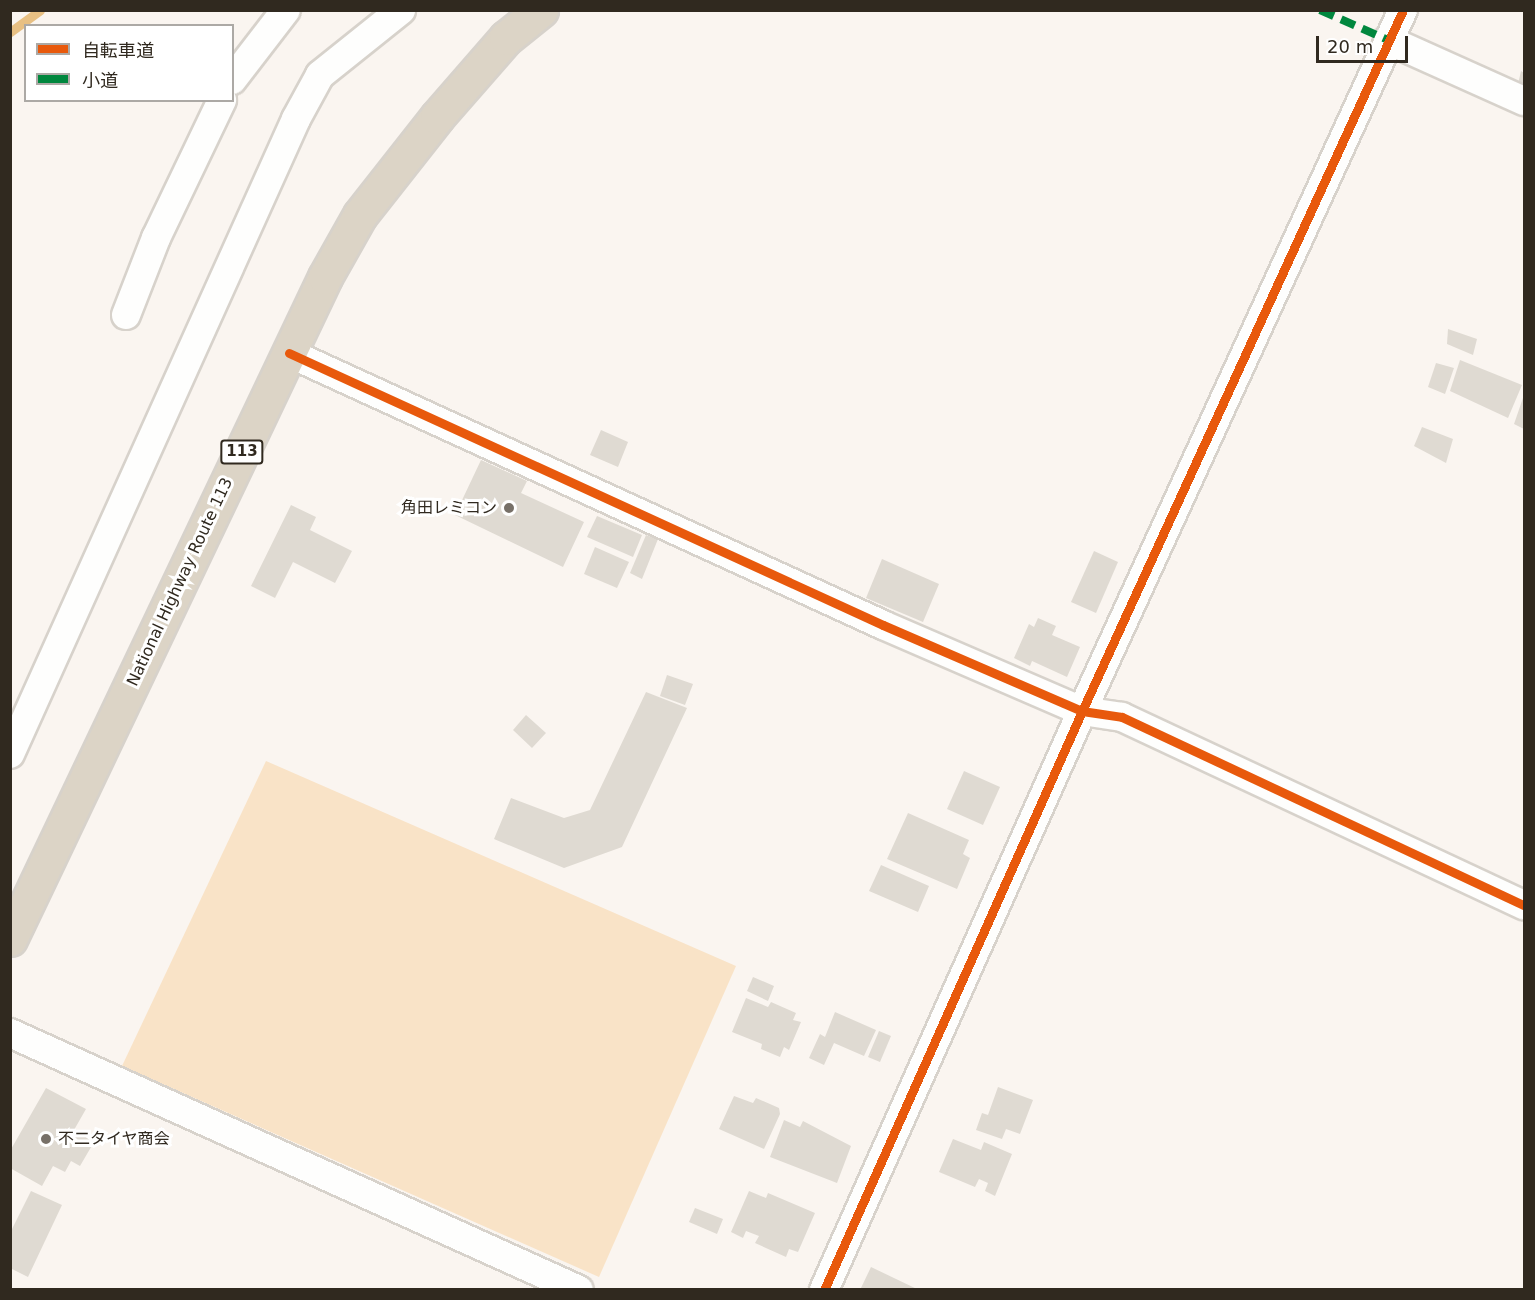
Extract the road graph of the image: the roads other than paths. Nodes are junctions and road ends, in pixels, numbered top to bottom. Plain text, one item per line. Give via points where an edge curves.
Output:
1 (286, 10) edge
2 (401, 10) edge
3 (541, 10) edge
4 (1403, 10) edge
5 (1388, 40) junction
6 (234, 77) edge
7 (1524, 101) edge
8 (221, 102) edge
9 (126, 315) dead end
10 (289, 353) junction
11 (1082, 711) junction
12 (10, 754) edge
13 (1524, 905) edge
14 (10, 939) edge
15 (10, 1034) edge
16 (579, 1290) edge
17 (824, 1290) edge

1 - 6 street
2 - 12 street via 320,75 296,119
3 - 10 highway, National Highway Route 113 / 113 via 506,38 360,215
4 - 5 street
5 - 7 street
5 - 11 street
8 - 9 street via 156,238
10 - 11 street via 883,625
10 - 14 highway, National Highway Route 113 / 113
11 - 13 street via 1122,717
11 - 17 street
15 - 16 street

